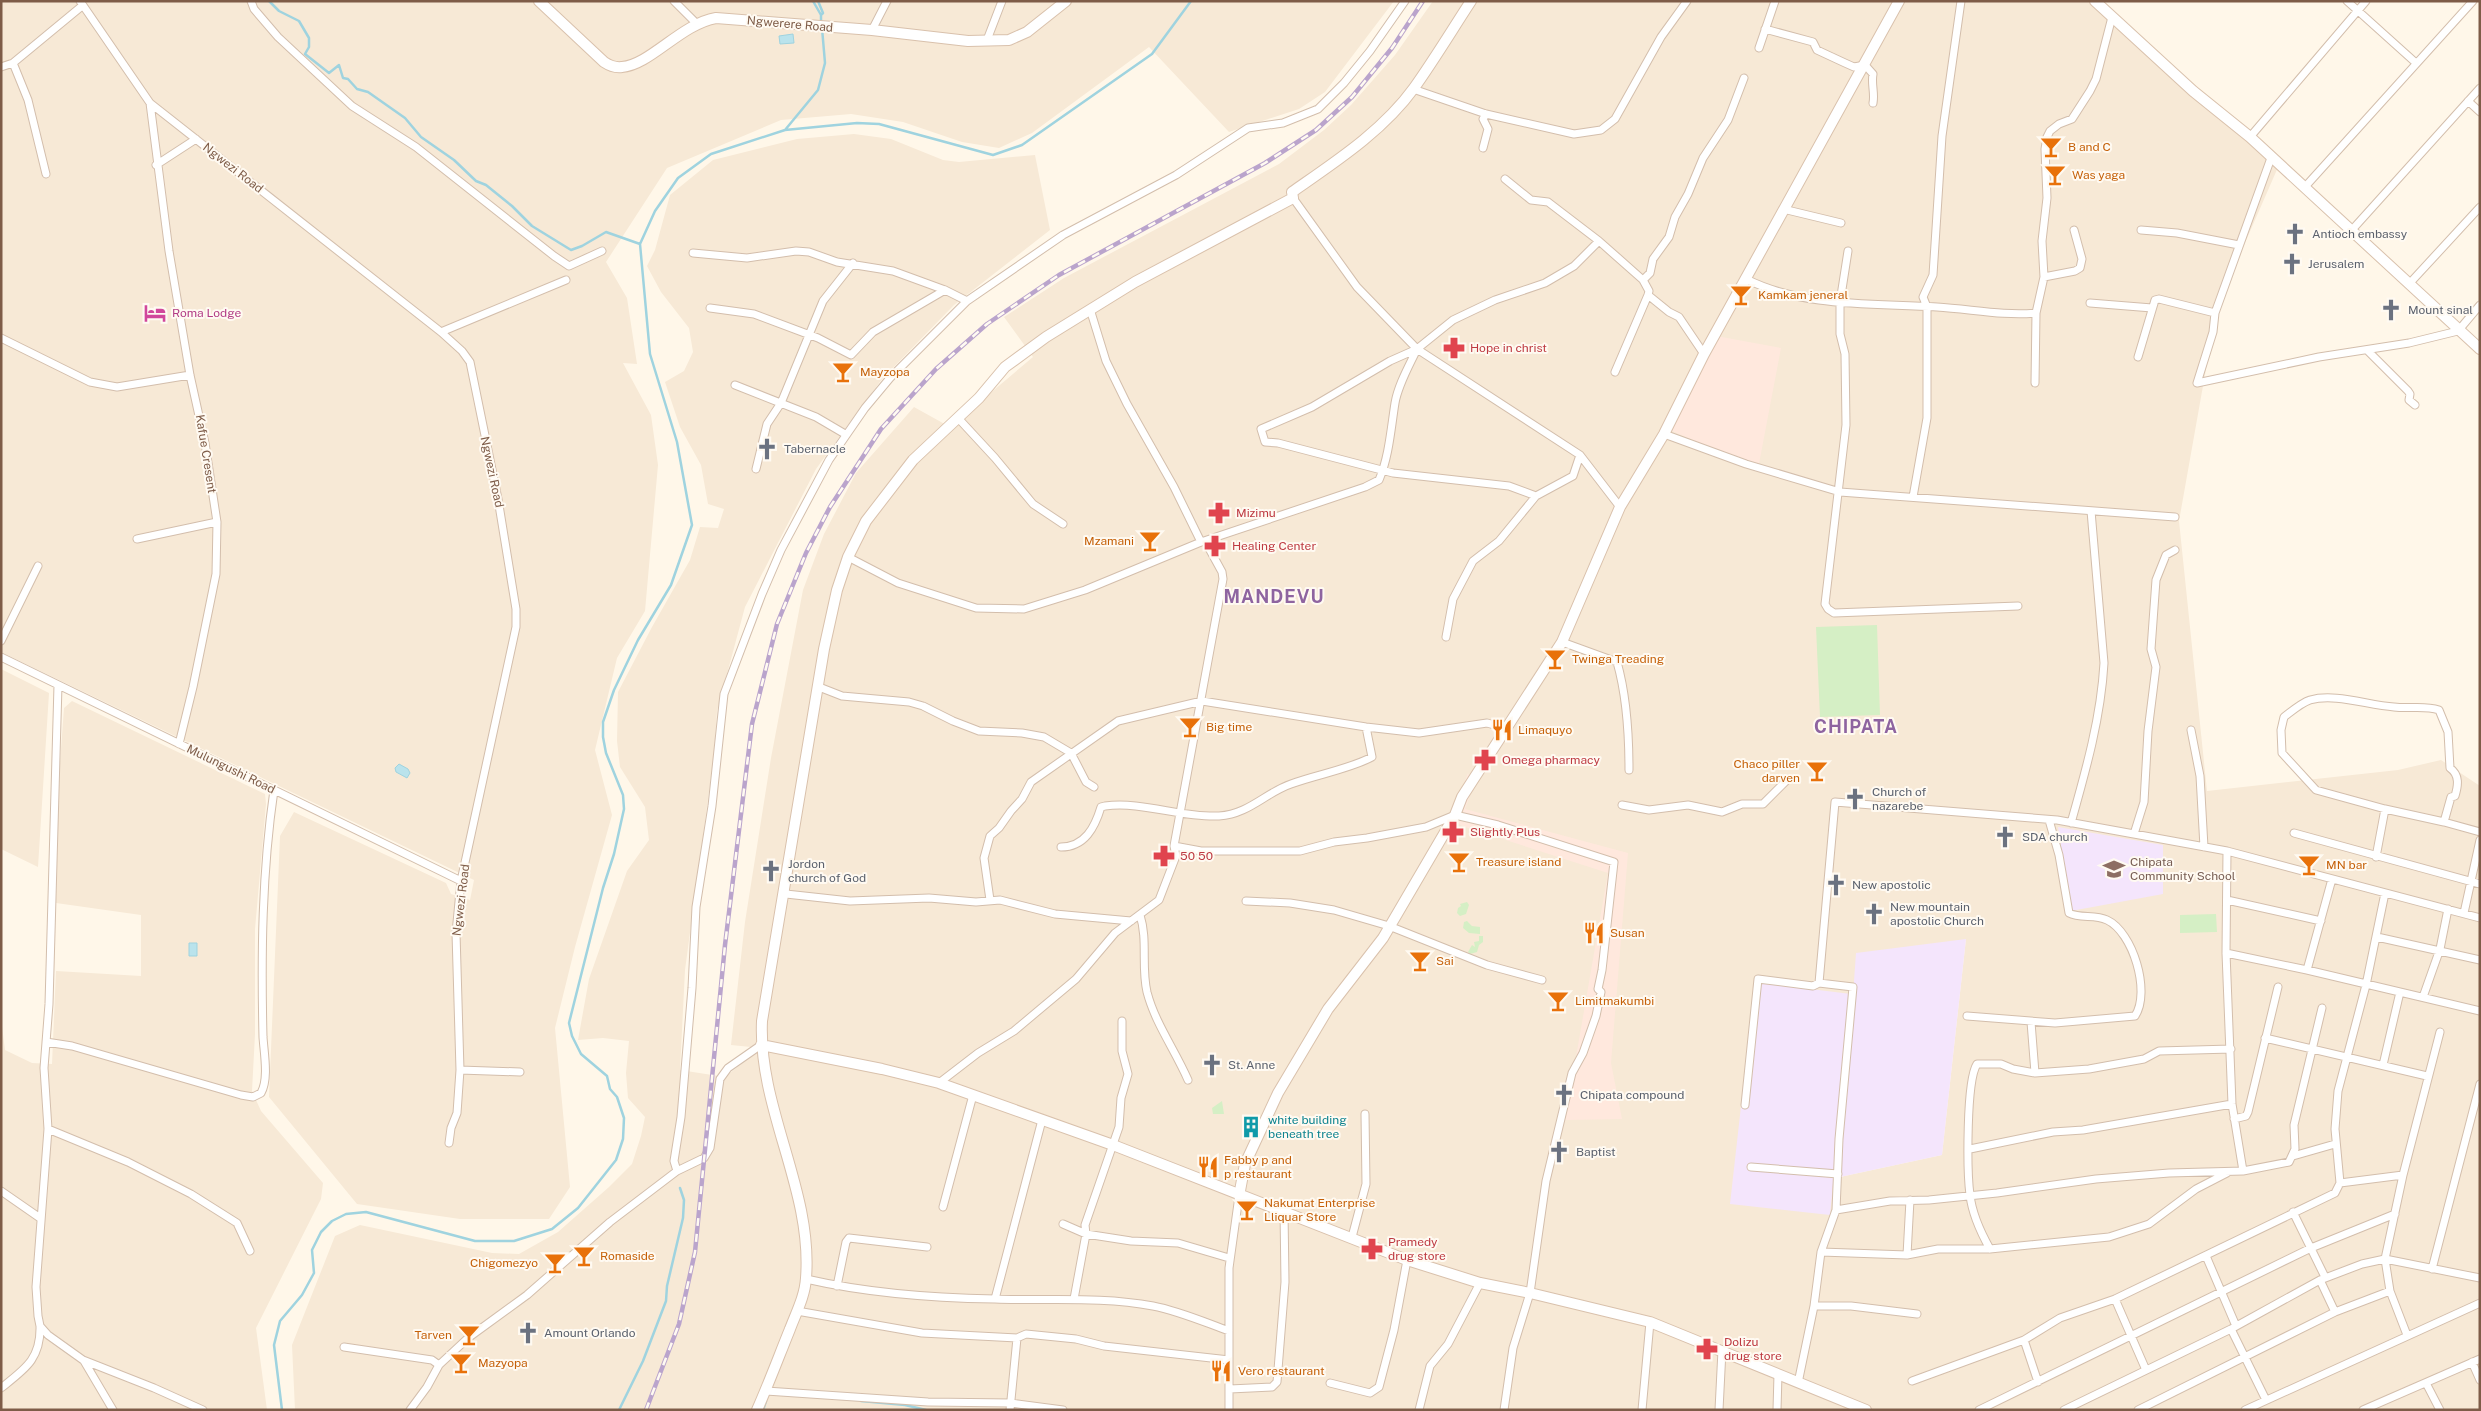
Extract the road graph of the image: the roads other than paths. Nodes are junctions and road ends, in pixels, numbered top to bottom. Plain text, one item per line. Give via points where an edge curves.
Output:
1 (251, 1) edge
2 (539, 1) edge
3 (674, 1) edge
4 (887, 1) edge
5 (1002, 1) edge
6 (1066, 1) edge
7 (1404, 1) edge
8 (1471, 1) edge
9 (1687, 1) edge
10 (1775, 1) edge
11 (1899, 1) edge
12 (1961, 1) edge
13 (2095, 1) edge
14 (2347, 1) edge
15 (2366, 1) edge
16 (2473, 1) edge
17 (81, 3) edge
18 (2358, 11) junction
19 (2112, 17) junction
20 (697, 24) junction
21 (1765, 29) junction
22 (872, 30) junction
23 (987, 40) junction
24 (1759, 48) dead end
25 (13, 63) junction
26 (2416, 64) junction
27 (1864, 65) junction
28 (1, 67) edge
29 (1744, 78) dead end
30 (2480, 88) edge
31 (1413, 89) junction
32 (2468, 101) junction
33 (150, 103) junction
34 (1873, 103) dead end
35 (2480, 112) edge
36 (1486, 114) junction
37 (2250, 137) junction
38 (196, 139) junction
39 (1483, 148) dead end
40 (2271, 158) junction
41 (156, 165) junction
42 (46, 174) dead end
43 (1505, 179) dead end
44 (2304, 188) junction
45 (1293, 198) junction
46 (2480, 207) edge
47 (1783, 209) junction
48 (1842, 223) dead end
49 (2074, 230) dead end
50 (2141, 230) dead end
51 (2351, 231) junction
52 (1599, 241) junction
53 (2239, 245) junction
54 (602, 251) dead end
55 (1848, 251) dead end
56 (693, 253) dead end
57 (853, 263) junction
58 (2044, 277) junction
59 (1746, 279) junction
60 (566, 280) dead end
61 (1643, 280) junction
62 (2409, 284) junction
63 (945, 290) junction
64 (1648, 295) junction
65 (968, 301) junction
66 (1840, 302) junction
67 (2090, 303) dead end
68 (2480, 306) edge
69 (1927, 307) junction
70 (710, 308) dead end
71 (2152, 308) junction
72 (1090, 309) junction
73 (2215, 312) junction
74 (2036, 313) junction
75 (2458, 331) junction
76 (441, 332) junction
77 (810, 334) junction
78 (1, 338) edge
79 (1417, 349) junction
80 (2480, 349) edge
81 (2368, 351) junction
82 (1704, 354) junction
83 (2138, 357) dead end
84 (1615, 372) dead end
85 (190, 376) junction
86 (2034, 383) dead end
87 (735, 385) dead end
88 (781, 403) junction
89 (2415, 405) dead end
90 (958, 418) junction
91 (845, 434) junction
92 (1664, 434) junction
93 (1580, 455) junction
94 (756, 469) dead end
95 (1383, 470) junction
96 (1840, 492) junction
97 (1536, 496) junction
98 (1913, 497) junction
99 (1620, 507) junction
100 (2091, 511) junction
101 (2175, 517) dead end
102 (217, 522) junction
103 (1063, 524) dead end
104 (137, 539) dead end
105 (1203, 542) junction
106 (2175, 550) dead end
107 (848, 557) junction
108 (38, 566) dead end
109 (2018, 606) dead end
110 (1446, 637) dead end
111 (1, 641) edge
112 (1562, 642) junction
113 (1, 657) edge
114 (58, 685) junction
115 (819, 687) junction
116 (1202, 701) junction
117 (1366, 727) junction
118 (1506, 728) junction
119 (2191, 730) dead end
120 (179, 744) junction
121 (1071, 753) junction
122 (1629, 770) dead end
123 (1788, 779) dead end
124 (1094, 787) dead end
125 (274, 790) junction
126 (1622, 805) dead end
127 (2385, 809) junction
128 (1180, 814) junction
129 (1455, 815) junction
130 (2049, 820) junction
131 (2444, 822) junction
132 (2071, 823) junction
133 (2480, 832) edge
134 (2294, 833) dead end
135 (2134, 834) junction
136 (2480, 840) edge
137 (1174, 846) junction
138 (1061, 847) dead end
139 (2204, 847) junction
140 (2227, 851) junction
141 (2376, 857) junction
142 (2332, 879) junction
143 (461, 881) junction
144 (2470, 882) junction
145 (2480, 884) edge
146 (783, 886) junction
147 (2385, 893) junction
148 (990, 900) junction
149 (2228, 900) junction
150 (1246, 901) dead end
151 (2448, 909) junction
152 (2464, 913) junction
153 (1140, 915) junction
154 (2480, 918) edge
155 (1131, 921) junction
156 (2320, 922) junction
157 (1389, 926) junction
158 (2377, 938) junction
159 (2440, 950) junction
160 (2226, 953) junction
161 (2480, 960) edge
162 (2307, 970) junction
163 (1542, 980) dead end
164 (1819, 983) junction
165 (2366, 985) junction
166 (2278, 986) dead end
167 (2400, 992) junction
168 (2423, 997) junction
169 (2322, 1008) dead end
170 (2480, 1011) edge
171 (1966, 1016) dead end
172 (1122, 1021) dead end
173 (2032, 1022) junction
174 (2440, 1032) dead end
175 (2265, 1038) junction
176 (46, 1042) junction
177 (761, 1045) junction
178 (2231, 1049) junction
179 (2314, 1049) junction
180 (2348, 1056) junction
181 (2383, 1065) junction
182 (460, 1070) junction
183 (520, 1072) dead end
184 (2035, 1073) junction
185 (2427, 1076) junction
186 (1188, 1080) dead end
187 (939, 1083) junction
188 (2480, 1084) edge
189 (973, 1095) junction
190 (2232, 1104) junction
191 (1745, 1106) dead end
192 (1366, 1114) dead end
193 (2234, 1119) junction
194 (1042, 1120) junction
195 (48, 1129) junction
196 (449, 1143) dead end
197 (2336, 1144) junction
198 (1113, 1145) junction
199 (1970, 1149) junction
200 (2293, 1156) junction
201 (1750, 1167) dead end
202 (676, 1171) junction
203 (2243, 1171) junction
204 (2229, 1172) junction
205 (1838, 1174) junction
206 (2403, 1175) junction
207 (2340, 1183) junction
208 (1, 1191) edge
209 (1970, 1195) junction
210 (1239, 1196) junction
211 (1910, 1200) junction
212 (943, 1207) dead end
213 (1836, 1210) junction
214 (1284, 1211) junction
215 (2293, 1212) junction
216 (2395, 1214) junction
217 (40, 1218) junction
218 (1063, 1224) dead end
219 (1086, 1234) junction
220 (1352, 1238) junction
221 (927, 1247) dead end
222 (2311, 1248) junction
223 (1990, 1249) junction
224 (250, 1251) dead end
225 (1822, 1252) junction
226 (1907, 1255) junction
227 (2206, 1256) junction
228 (1229, 1258) junction
229 (2385, 1258) junction
230 (1407, 1260) junction
231 (2432, 1269) junction
232 (2322, 1278) junction
233 (2480, 1278) edge
234 (806, 1279) junction
235 (1480, 1283) junction
236 (837, 1286) junction
237 (2390, 1292) junction
238 (1530, 1293) junction
239 (2222, 1293) junction
240 (1074, 1299) junction
241 (2115, 1299) junction
242 (995, 1300) junction
243 (2480, 1303) edge
244 (1814, 1306) junction
245 (797, 1311) junction
246 (2335, 1312) junction
247 (1917, 1314) dead end
248 (1650, 1322) junction
249 (40, 1326) junction
250 (2233, 1327) junction
251 (1229, 1331) junction
252 (2406, 1335) junction
253 (2130, 1337) junction
254 (1017, 1338) junction
255 (2024, 1340) junction
256 (344, 1348) dead end
257 (1722, 1350) junction
258 (2244, 1359) junction
259 (2480, 1359) edge
260 (83, 1360) junction
261 (1229, 1360) junction
262 (2472, 1362) junction
263 (439, 1365) junction
264 (2146, 1370) junction
265 (1778, 1374) junction
266 (1912, 1380) dead end
267 (2480, 1380) edge
268 (2038, 1382) junction
269 (2426, 1382) junction
270 (1330, 1383) dead end
271 (1798, 1383) junction
272 (1, 1388) edge
273 (1230, 1389) junction
274 (766, 1391) junction
275 (2266, 1400) junction
276 (1010, 1406) edge
277 (114, 1410) edge
278 (203, 1410) edge
279 (410, 1410) edge
280 (757, 1410) edge
281 (1063, 1410) edge
282 (1229, 1410) edge
283 (1419, 1410) edge
284 (1504, 1410) edge
285 (1642, 1410) edge
286 (1719, 1410) edge
287 (1777, 1410) edge
288 (1866, 1410) edge
289 (1979, 1410) edge
290 (2064, 1410) edge
291 (2138, 1410) edge
292 (2245, 1410) edge
293 (2363, 1410) edge
294 (2440, 1410) edge

1 - 54 street via 278,37 352,106 416,147 554,256 569,266
2 - 20 street, Ngwerere Road via 612,67 637,62
3 - 20 street
4 - 22 street
5 - 23 street
6 - 23 street, Ngwerere Road via 1027,32 1009,40
7 - 65 street via 1344,84 1318,109 1283,123 1248,128 1176,175 1063,235
8 - 31 street
9 - 36 street via 1661,37 1615,119 1601,130 1574,134
10 - 21 street
11 - 27 street
12 - 69 street via 1942,136 1933,275 1923,297
13 - 19 street
14 - 18 street
15 - 18 street
16 - 26 street
17 - 25 street
17 - 33 street, Ngwezi Road
18 - 26 street
18 - 37 street
19 - 37 street via 2193,91
19 - 58 street via 2090,92 2072,119 2059,124 2047,137 2047,198 2042,242
20 - 22 street, Ngwerere Road via 716,18 730,18
21 - 24 street
21 - 27 street via 1812,42 1817,50 1854,67
22 - 23 street, Ngwerere Road via 968,41
25 - 28 street
25 - 42 street via 28,100
26 - 44 street
27 - 34 street via 1873,74
27 - 47 street
29 - 61 street via 1728,120 1702,158 1668,237 1653,259 1650,273
30 - 32 street
31 - 36 street
31 - 45 street via 1348,153 1292,192
32 - 35 street
32 - 51 street
33 - 38 street, Ngwezi Road
33 - 41 street, Kafue Cresent
36 - 39 street via 1483,119 1488,129
37 - 40 street
38 - 41 street
38 - 76 street, Ngwezi Road
40 - 44 street
40 - 53 street
41 - 85 street, Kafue Cresent
43 - 52 street via 1531,200 1548,202
44 - 51 street
45 - 72 street via 1134,282
45 - 79 street via 1358,287
46 - 62 street
47 - 48 street
47 - 59 street
49 - 58 street via 2082,259 2080,268
50 - 53 street
51 - 62 street
52 - 61 street
52 - 79 street via 1574,266 1545,283 1495,300 1453,320
53 - 73 street
55 - 66 street
56 - 57 street via 747,258 796,251
57 - 63 street via 893,271
57 - 77 street via 823,301
58 - 74 street
59 - 66 street via 1787,295
59 - 82 street
60 - 76 street
61 - 64 street
62 - 75 street
63 - 65 street
63 - 77 street via 873,332 851,355
64 - 82 street via 1679,317
64 - 84 street
65 - 91 street via 890,378
66 - 69 street
66 - 96 street via 1846,425
67 - 71 street
68 - 75 street
69 - 74 street
69 - 98 street via 1927,418
70 - 77 street via 754,314
71 - 73 street via 2155,300 2159,299
71 - 83 street
72 - 90 street via 1005,367
72 - 105 street via 1106,361 1118,387
73 - 81 street via 2214,332 2197,383 2319,357
74 - 86 street
75 - 80 street
75 - 81 street
76 - 143 street, Ngwezi Road via 462,350 470,362 516,609 516,627
77 - 88 street
78 - 85 street via 99,384 117,387
79 - 93 street
79 - 95 street via 1395,402
79 - 95 street via 1390,361 1312,407 1261,429 1265,442 1278,442
81 - 89 street via 2408,391 2409,400
82 - 92 street
85 - 102 street, Kafue Cresent
87 - 88 street
88 - 91 street via 816,417
88 - 94 street via 767,424
90 - 103 street via 1033,504
90 - 107 street via 913,460 885,494 866,521
91 - 202 street via 781,550 724,694 712,806 696,907 681,1117 674,1161
92 - 96 street via 1746,464
92 - 99 street
93 - 97 street via 1573,476
93 - 99 street
95 - 97 street via 1509,486
95 - 105 street via 1379,480 1365,487
96 - 98 street
96 - 109 street via 1825,604 1828,610 1834,613
97 - 110 street via 1499,541 1474,561 1453,598
98 - 100 street
99 - 112 street
100 - 101 street
100 - 132 street via 2104,663 2089,759
102 - 104 street
102 - 120 street, Kafue Cresent via 216,574
105 - 107 street via 1086,590 1024,609 968,606 898,583
105 - 116 street via 1224,580
106 - 135 street via 2166,555 2156,580 2152,649 2156,667 2144,802
107 - 115 street via 831,616
108 - 111 street
112 - 118 street
112 - 122 street via 1617,662 1629,728
113 - 114 street, Mulungushi Road
114 - 120 street, Mulungushi Road
114 - 176 street
115 - 121 street via 842,696 923,706 979,731 1000,730 1040,736 1064,746
115 - 146 street
116 - 117 street
116 - 121 street via 1118,721
116 - 128 street
117 - 118 street via 1419,734 1487,723
117 - 128 street via 1372,756 1369,758 1290,784 1233,815
118 - 129 street via 1462,797
119 - 139 street via 2200,776
120 - 125 street, Mulungushi Road
121 - 124 street via 1086,782
121 - 148 street via 1031,782 1022,800 990,836 984,858
123 - 126 street via 1763,804 1742,804 1722,812 1688,804 1649,810
125 - 143 street, Mulungushi Road
125 - 176 street via 262,910 264,1072 261,1093 253,1097 241,1095 72,1046
127 - 131 street
127 - 131 street via 2316,790 2282,753 2284,717 2308,701 2335,697 2360,704 2440,710 2448,732 2450,768 2455,771 2458,783
127 - 141 street
128 - 137 street
128 - 138 street via 1133,805 1101,807 1085,839
129 - 137 street via 1426,827 1300,851 1201,851
129 - 157 street
129 - 238 street via 1498,825 1614,862 1598,989 1601,992 1596,1016 1572,1073 1546,1181
130 - 132 street
130 - 164 street via 1835,802
130 - 173 street via 2069,913 2112,922 2136,961 2141,977 2140,1010 2136,1016
131 - 133 street
132 - 135 street
134 - 141 street
135 - 139 street
136 - 144 street
137 - 153 street via 1176,856 1159,900
139 - 140 street
140 - 142 street
140 - 149 street
141 - 144 street
142 - 147 street
142 - 156 street
143 - 182 street, Ngwezi Road via 456,933
144 - 145 street
144 - 152 street
146 - 148 street via 786,894 832,901
146 - 177 street
147 - 151 street
147 - 158 street
148 - 155 street via 1070,916
149 - 156 street
149 - 160 street
150 - 157 street via 1334,910
151 - 152 street
151 - 159 street
152 - 154 street
153 - 155 street
153 - 186 street via 1145,934 1147,989 1154,1015
155 - 187 street via 1115,932 1076,979 1014,1031
156 - 162 street
157 - 163 street via 1486,965
157 - 210 street via 1328,1010 1278,1093 1245,1164
158 - 159 street
158 - 165 street
159 - 161 street
159 - 168 street
160 - 162 street
160 - 178 street
162 - 165 street
164 - 191 street via 1813,986 1758,979
164 - 205 street via 1853,987
165 - 167 street
165 - 180 street
166 - 175 street
167 - 168 street
167 - 181 street
168 - 170 street
169 - 179 street
171 - 173 street
172 - 198 street via 1122,1051 1128,1074
173 - 184 street
174 - 185 street
175 - 179 street
175 - 193 street via 2248,1112 2246,1116
176 - 195 street via 44,1068
177 - 187 street
177 - 202 street via 723,1073 710,1148 704,1158
177 - 234 street via 799,1202 806,1244
178 - 184 street via 2159,1051 2144,1059 2089,1069
178 - 190 street
179 - 180 street
179 - 200 street via 2294,1125
180 - 181 street
180 - 197 street via 2338,1091
181 - 185 street
182 - 183 street
182 - 196 street, Ngwezi Road via 457,1113
184 - 199 street via 2001,1064 1975,1066 1968,1124
185 - 206 street
187 - 189 street
188 - 231 street
189 - 194 street
189 - 212 street
190 - 193 street
190 - 199 street via 2083,1130 2053,1132
192 - 220 street via 1366,1184
193 - 203 street
194 - 198 street
194 - 242 street
195 - 217 street
195 - 224 street via 128,1162 192,1194 237,1223
197 - 200 street
197 - 207 street
198 - 210 street
198 - 219 street via 1085,1224
199 - 209 street
200 - 203 street via 2289,1162
201 - 205 street
202 - 263 street via 603,1228 527,1295 468,1338
203 - 204 street
204 - 209 street via 2169,1173
204 - 223 street via 2196,1189 2156,1220 2134,1230 2109,1237
205 - 213 street
206 - 207 street
206 - 216 street
207 - 215 street via 2335,1193
208 - 217 street
209 - 211 street
209 - 223 street via 1979,1227
210 - 214 street
210 - 228 street
211 - 213 street
211 - 226 street
213 - 225 street
214 - 220 street
214 - 273 street via 1285,1282 1277,1382 1272,1387
215 - 222 street
215 - 227 street
216 - 222 street
216 - 229 street
217 - 249 street via 36,1288
218 - 219 street
219 - 228 street via 1131,1241 1178,1243
219 - 240 street
220 - 230 street
221 - 236 street via 849,1238
222 - 232 street
222 - 239 street
223 - 226 street via 1938,1249
225 - 226 street
225 - 244 street
227 - 239 street
227 - 241 street
228 - 251 street
229 - 231 street
229 - 232 street
229 - 237 street
230 - 235 street
230 - 270 street via 1394,1330 1378,1387 1370,1393
231 - 233 street
232 - 246 street
232 - 250 street
234 - 236 street
234 - 245 street
235 - 238 street
235 - 283 street via 1448,1344 1430,1366
236 - 242 street
237 - 246 street
237 - 252 street
238 - 248 street
238 - 284 street via 1513,1348
239 - 250 street
239 - 253 street
240 - 242 street
240 - 251 street via 1154,1306
241 - 253 street
241 - 255 street via 2060,1318
243 - 252 street
244 - 247 street via 1851,1306
244 - 271 street
245 - 254 street via 922,1334
245 - 274 street
246 - 258 street
248 - 257 street
248 - 285 street
249 - 260 street
249 - 272 street via 34,1358
250 - 258 street
250 - 264 street
251 - 261 street
252 - 275 street
253 - 264 street
253 - 268 street
254 - 261 street via 1026,1334 1076,1339 1104,1346
254 - 276 street
255 - 266 street
255 - 268 street
256 - 263 street via 432,1360
257 - 265 street
257 - 286 street
258 - 275 street
258 - 291 street
259 - 262 street
260 - 277 street
260 - 278 street
261 - 273 street
262 - 267 street
262 - 269 street
263 - 279 street
264 - 290 street
265 - 271 street
265 - 287 street
268 - 289 street
269 - 293 street
269 - 294 street
271 - 288 street
273 - 282 street
274 - 276 street
274 - 280 street
275 - 292 street
276 - 281 street

